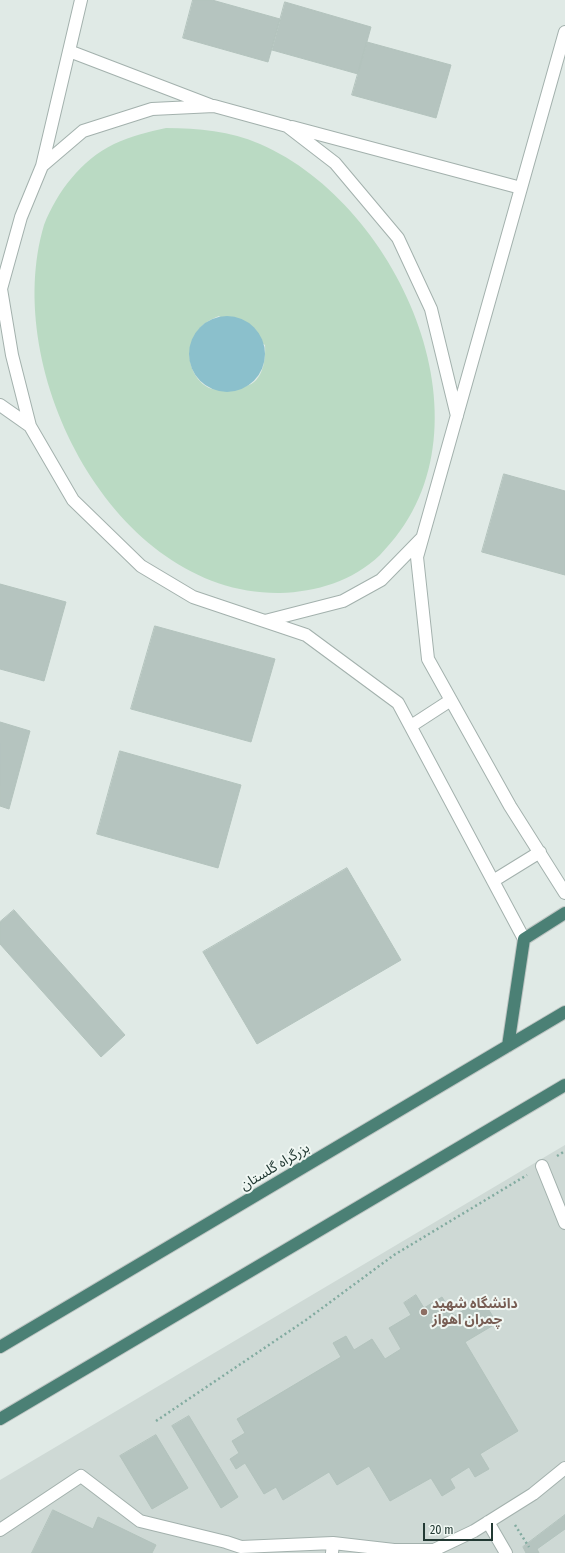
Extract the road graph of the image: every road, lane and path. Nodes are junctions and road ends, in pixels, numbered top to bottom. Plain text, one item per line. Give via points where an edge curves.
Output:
1 (80, 0) edge
2 (565, 32) edge
3 (69, 51) junction
4 (214, 106) junction
5 (287, 126) junction
6 (42, 166) junction
7 (521, 188) junction
8 (1, 290) edge
9 (0, 404) edge
10 (457, 417) junction
11 (30, 426) junction
12 (423, 537) junction
13 (265, 621) junction
14 (451, 700) junction
15 (410, 726) junction
16 (540, 852) junction
17 (493, 881) junction
18 (565, 893) edge
19 (565, 913) edge
20 (524, 938) junction
21 (565, 1012) edge
22 (508, 1046) junction
23 (565, 1085) edge
24 (565, 1151) edge
25 (542, 1166) junction
26 (565, 1223) edge
27 (0, 1347) edge
28 (0, 1419) edge
29 (156, 1421) dead end
30 (565, 1468) edge
31 (506, 1511) junction
32 (488, 1522) junction
33 (0, 1530) edge
34 (529, 1547) dead end
35 (332, 1548) edge
36 (506, 1553) edge

1 - 3 lane
2 - 7 lane
3 - 4 lane
3 - 6 lane
4 - 5 lane
4 - 6 lane via 152,109 83,131
5 - 7 lane
5 - 10 lane via 335,162 398,238 431,309
6 - 8 lane via 21,217
7 - 10 lane
8 - 11 lane via 12,355
9 - 11 lane
10 - 12 lane
11 - 13 lane via 73,500 141,566 192,597
12 - 13 lane via 381,580 343,601
12 - 14 lane via 418,557 428,659
13 - 15 lane via 306,635 398,703
14 - 15 lane
14 - 16 lane via 510,806
15 - 17 lane
16 - 17 lane
16 - 18 lane
17 - 20 lane
19 - 20 highway
20 - 22 highway
21 - 22 highway, بزرگراه گلستان
22 - 27 highway, بزرگراه گلستان
23 - 28 highway
24 - 25 path
25 - 26 lane
25 - 29 path via 394,1255 306,1320
30 - 31 lane via 533,1494
31 - 32 lane
31 - 34 path
32 - 35 lane via 434,1550
32 - 36 lane
33 - 35 lane via 81,1476 140,1521 241,1547

